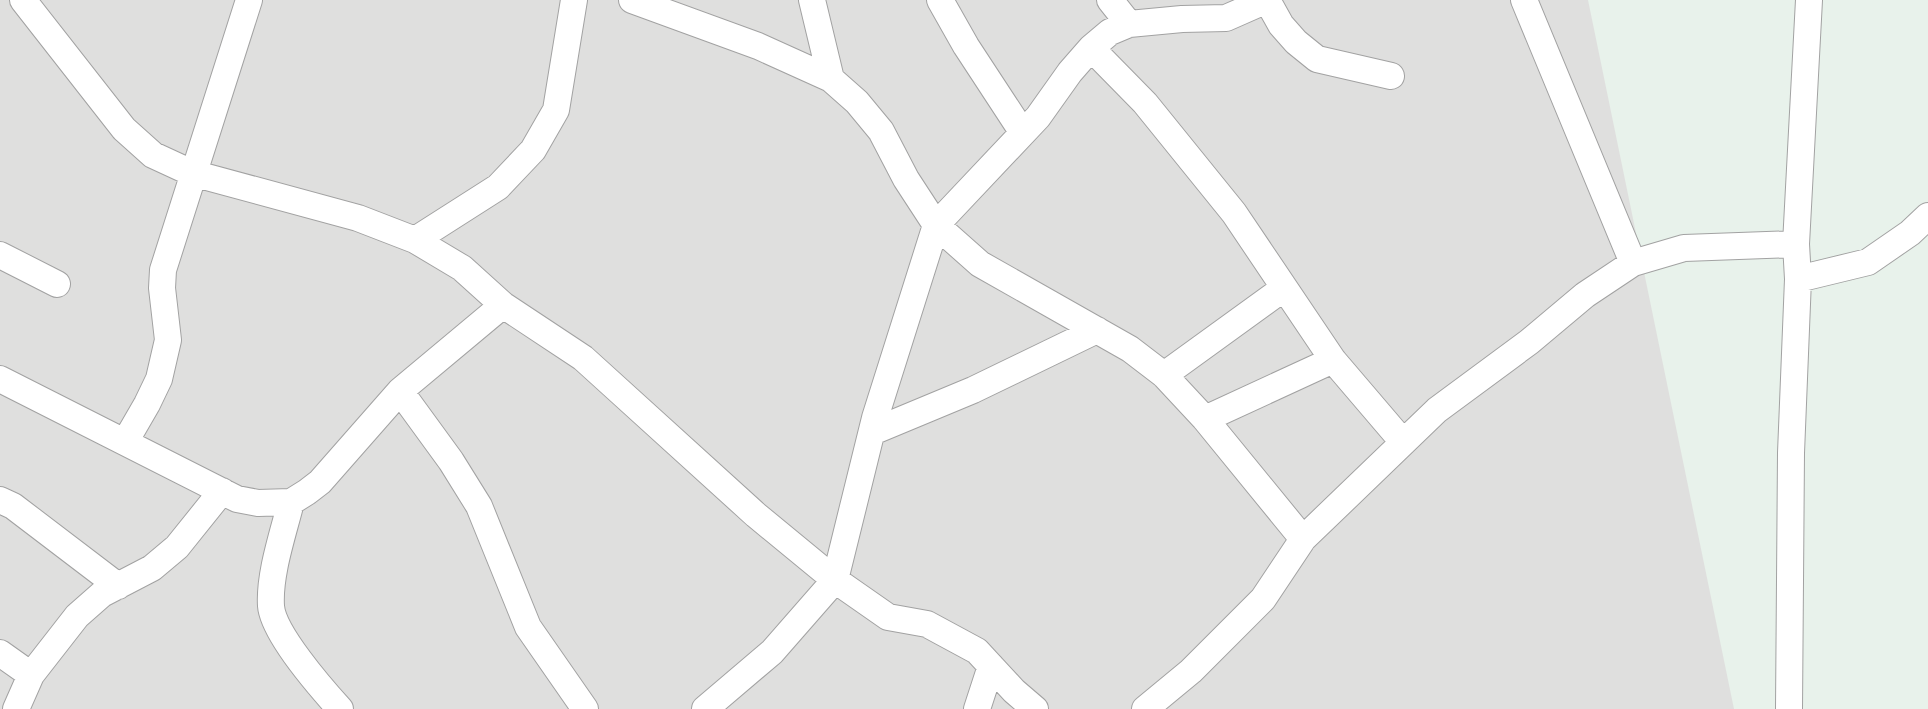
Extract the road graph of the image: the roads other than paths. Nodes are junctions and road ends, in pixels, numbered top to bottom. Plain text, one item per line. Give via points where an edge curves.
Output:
1 (23, 0) edge
2 (249, 0) edge
3 (574, 0) edge
4 (633, 0) edge
5 (812, 0) edge
6 (939, 0) edge
7 (1110, 0) edge
8 (1267, 0) edge
9 (1524, 0) edge
10 (1809, 0) edge
11 (1129, 24) junction
12 (1091, 48) junction
13 (1391, 76) dead end
14 (831, 79) junction
15 (1023, 133) junction
16 (192, 173) junction
17 (1928, 216) edge
18 (936, 225) junction
19 (415, 240) junction
20 (1796, 244) junction
21 (0, 255) edge
22 (1633, 263) junction
23 (1798, 279) junction
24 (57, 284) dead end
25 (1284, 288) junction
26 (503, 305) junction
27 (1097, 330) junction
28 (1333, 360) junction
29 (1164, 375) junction
30 (0, 379) edge
31 (400, 392) junction
32 (1205, 419) junction
33 (872, 432) junction
34 (125, 442) junction
35 (1403, 442) junction
36 (222, 491) junction
37 (0, 500) edge
38 (291, 502) junction
39 (1303, 539) junction
40 (835, 580) junction
41 (118, 586) junction
42 (0, 653) edge
43 (991, 666) junction
44 (31, 675) junction
45 (565, 683) junction
46 (16, 709) edge
47 (340, 709) edge
48 (560, 709) edge
49 (585, 709) edge
50 (705, 709) edge
51 (977, 709) edge
52 (1035, 709) edge
53 (1144, 709) edge
54 (1789, 709) edge

1 - 16 street via 124,129 153,155
2 - 16 street
3 - 19 street via 556,110 533,150 498,187
4 - 14 street via 758,46
5 - 14 street
6 - 15 street
7 - 11 street
8 - 11 street via 1226,18
8 - 13 street via 1281,25 1317,59
9 - 22 street
10 - 20 street
11 - 12 street via 1110,32
12 - 15 street
12 - 25 street via 1145,103 1234,213
14 - 18 street via 881,131
15 - 18 street
16 - 19 street via 358,218
16 - 34 street via 163,270 168,340 159,379
17 - 23 street via 1868,262
18 - 27 street via 980,264
18 - 33 street
19 - 26 street via 462,268
20 - 22 street via 1684,248
20 - 23 street
21 - 24 street
22 - 35 street via 1437,410
23 - 54 street via 1791,453
25 - 28 street
25 - 29 street
26 - 31 street
26 - 40 street via 583,358 756,515
27 - 29 street
27 - 33 street via 973,390
28 - 32 street
28 - 35 street
29 - 32 street
30 - 34 street
31 - 38 street via 320,482
31 - 45 street via 479,506 528,627
32 - 39 street
33 - 40 street
34 - 36 street
35 - 39 street
36 - 38 street via 258,503
36 - 41 street via 177,547 152,568
37 - 41 street
38 - 47 street via 273,578 271,608 284,640
39 - 53 street via 1263,599 1191,671
40 - 43 street via 888,616 927,624 977,651
40 - 50 street via 772,652
41 - 44 street via 77,616
42 - 44 street
43 - 51 street
43 - 52 street
44 - 46 street
45 - 48 street
45 - 49 street

